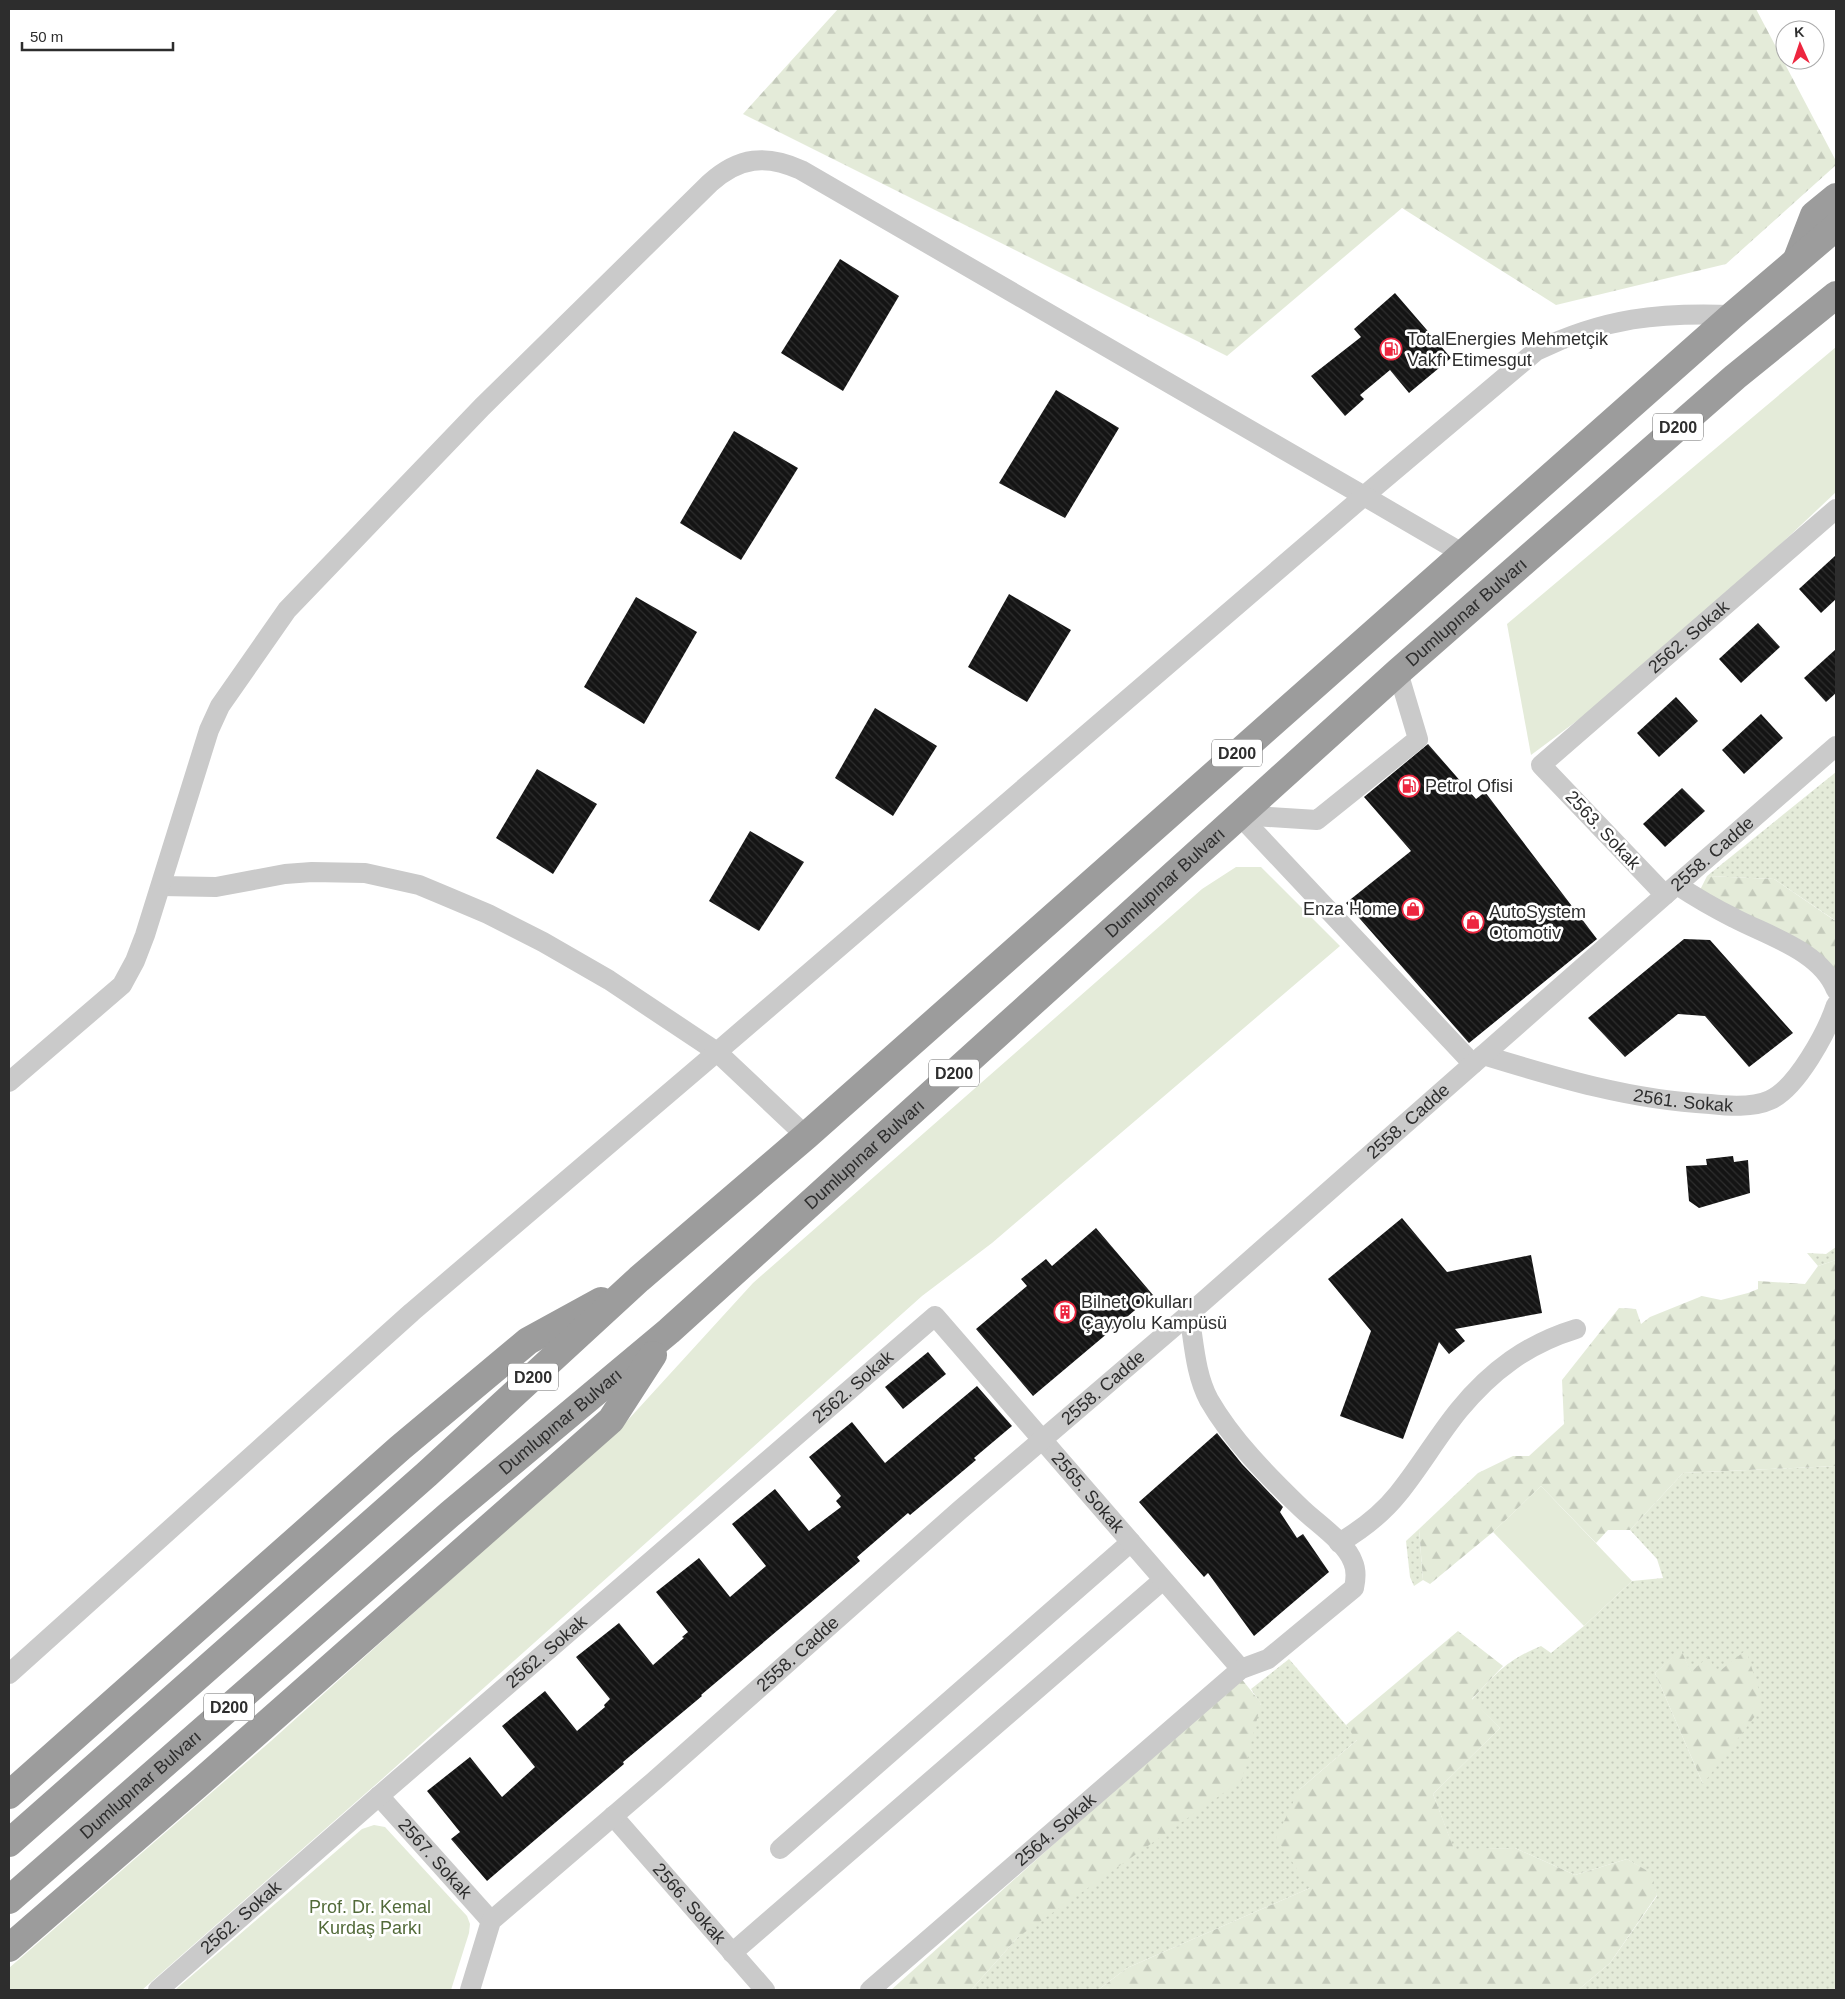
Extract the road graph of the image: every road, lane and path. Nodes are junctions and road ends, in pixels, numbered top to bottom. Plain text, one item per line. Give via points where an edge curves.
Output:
1 (1836, 197) edge
2 (1836, 227) edge
3 (1796, 260) junction
4 (1833, 300) edge
5 (1733, 315) junction
6 (1364, 496) junction
7 (1836, 509) edge
8 (1462, 553) junction
9 (1398, 672) junction
10 (1836, 746) edge
11 (1542, 765) joint
12 (1239, 815) junction
13 (161, 886) junction
14 (1671, 890) junction
15 (1836, 990) edge
16 (1836, 1005) edge
17 (717, 1052) junction
18 (1478, 1059) junction
19 (9, 1082) edge
20 (806, 1136) junction
21 (640, 1279) junction
22 (1190, 1314) junction
23 (935, 1316) joint
24 (1576, 1329) dead end
25 (668, 1331) junction
26 (1043, 1440) junction
27 (1131, 1542) junction
28 (1339, 1543) junction
29 (1163, 1580) junction
30 (1241, 1669) junction
31 (9, 1674) edge
32 (9, 1795) edge
33 (379, 1796) junction
34 (613, 1816) junction
35 (9, 1844) edge
36 (780, 1849) dead end
37 (9, 1900) edge
38 (491, 1921) junction
39 (9, 1948) edge
40 (732, 1953) junction
41 (158, 1990) edge
42 (470, 1990) edge
43 (765, 1990) edge
44 (870, 1990) edge

1 - 3 highway via 1814,216
2 - 3 highway, D200
3 - 5 highway, D200
4 - 9 highway, Dumlupınar Bulvarı / D200 via 1735,377
5 - 6 street via 1632,318 1566,337 1536,351
5 - 8 highway, D200
6 - 8 street
6 - 13 street via 801,170 776,161 740,163 710,183 482,406 288,610 220,706 199,757
6 - 17 street
7 - 11 street, 2562. Sokak
8 - 20 highway, D200
9 - 12 highway, Dumlupınar Bulvarı / D200
9 - 12 street via 1418,739 1318,820
10 - 14 street, 2558. Cadde
11 - 14 street, 2563. Sokak
12 - 18 street
12 - 25 highway, Dumlupınar Bulvarı / D200
13 - 17 street via 216,887 312,872 365,873 418,886 488,914 551,947 609,980
13 - 19 street via 135,962 122,985
14 - 15 street via 1797,948 1824,971
14 - 18 street, 2558. Cadde
16 - 18 street, 2561. Sokak via 1820,1041 1798,1074 1778,1096 1756,1104 1699,1104 1630,1095
17 - 20 street
17 - 31 street via 412,1312
18 - 22 street, 2558. Cadde
20 - 21 highway, D200
21 - 32 highway via 528,1341 400,1448
21 - 35 highway, D200 via 427,1474
22 - 26 street, 2558. Cadde
22 - 28 street via 1203,1386 1218,1414 1261,1468
23 - 26 street, 2565. Sokak
23 - 33 street, 2562. Sokak
24 - 28 street via 1522,1353 1490,1377 1458,1411 1397,1496 1365,1526
25 - 37 highway, Dumlupınar Bulvarı / D200 via 450,1514
25 - 39 highway via 611,1420
26 - 27 street, 2565. Sokak
26 - 34 street, 2558. Cadde
27 - 29 street, 2565. Sokak
27 - 36 street
28 - 30 street via 1353,1561 1357,1575 1354,1588 1268,1659
29 - 30 street, 2565. Sokak
29 - 40 street
30 - 44 street, 2564. Sokak
33 - 38 street, 2567. Sokak
33 - 41 street, 2562. Sokak
34 - 38 street, 2558. Cadde
34 - 40 street, 2566. Sokak
38 - 42 street
40 - 43 street, 2566. Sokak

